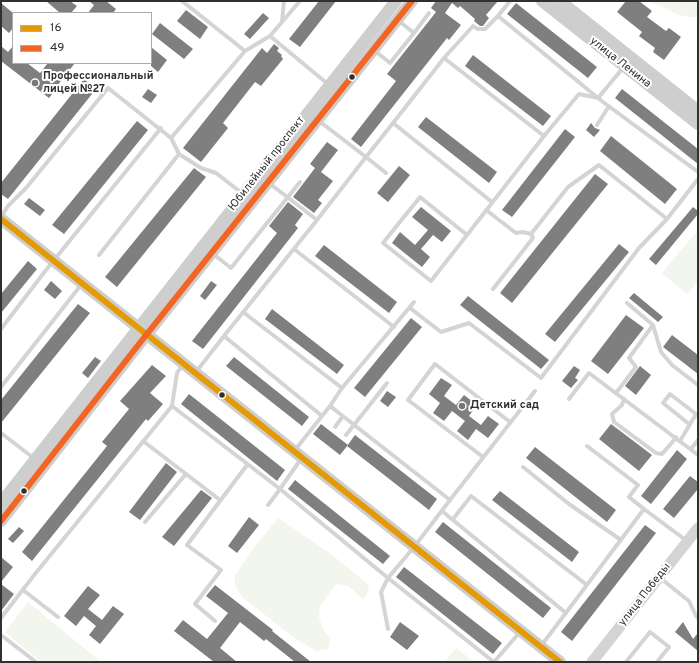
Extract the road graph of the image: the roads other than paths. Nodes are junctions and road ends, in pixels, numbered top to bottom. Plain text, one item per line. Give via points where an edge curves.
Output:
1 (182, 1) edge
2 (284, 1) edge
3 (300, 1) edge
4 (396, 1) edge
5 (412, 1) edge
6 (510, 1) edge
7 (542, 1) edge
8 (560, 1) edge
9 (429, 13) dead end
10 (498, 16) junction
11 (397, 20) junction
12 (282, 22) junction
13 (414, 33) junction
14 (270, 36) junction
15 (373, 50) junction
16 (245, 51) junction
17 (444, 58) junction
18 (625, 66) junction
19 (330, 85) junction
20 (598, 98) junction
21 (609, 106) junction
22 (698, 110) edge
23 (318, 120) junction
24 (392, 123) junction
25 (698, 124) edge
26 (597, 125) dead end
27 (160, 128) junction
28 (544, 136) junction
29 (171, 138) junction
30 (179, 154) junction
31 (366, 157) junction
32 (698, 172) edge
33 (386, 173) dead end
34 (300, 182) dead end
35 (697, 182) edge
36 (262, 183) junction
37 (243, 194) junction
38 (287, 197) junction
39 (492, 202) junction
40 (486, 210) junction
41 (1, 218) edge
42 (667, 219) junction
43 (317, 220) junction
44 (531, 234) junction
45 (467, 235) junction
46 (294, 249) junction
47 (212, 252) junction
48 (99, 255) dead end
49 (54, 262) junction
50 (82, 284) junction
51 (493, 288) dead end
52 (414, 302) dead end
53 (627, 303) dead end
54 (410, 308) junction
55 (243, 312) junction
56 (653, 325) junction
57 (394, 327) junction
58 (1, 329) edge
59 (142, 331) junction
60 (224, 336) junction
61 (183, 364) junction
62 (195, 374) junction
63 (387, 383) dead end
64 (698, 385) edge
65 (1, 387) edge
66 (342, 388) junction
67 (535, 390) dead end
68 (616, 393) junction
69 (569, 399) dead end
70 (624, 399) junction
71 (172, 406) junction
72 (330, 406) junction
73 (322, 416) junction
74 (343, 416) junction
75 (510, 422) junction
76 (689, 424) junction
77 (354, 425) junction
78 (335, 427) dead end
79 (1, 432) edge
80 (346, 435) dead end
81 (676, 437) junction
82 (698, 440) edge
83 (143, 441) junction
84 (680, 441) junction
85 (587, 446) dead end
86 (691, 449) junction
87 (298, 455) junction
88 (698, 455) edge
89 (483, 457) junction
90 (36, 459) junction
91 (248, 465) junction
92 (523, 467) dead end
93 (186, 474) junction
94 (280, 489) junction
95 (220, 500) junction
96 (450, 500) junction
97 (1, 503) edge
98 (268, 505) dead end
99 (644, 509) junction
100 (442, 511) junction
101 (453, 520) junction
102 (1, 521) edge
103 (145, 522) dead end
104 (698, 528) edge
105 (621, 540) junction
106 (688, 541) junction
107 (414, 547) junction
108 (659, 577) junction
109 (388, 578) junction
110 (587, 585) junction
111 (23, 590) junction
112 (566, 613) junction
113 (58, 617) dead end
114 (1, 618) edge
115 (698, 618) edge
116 (215, 621) dead end
117 (388, 629) dead end
118 (521, 631) junction
119 (1, 635) edge
120 (540, 646) junction
121 (33, 661) edge
122 (494, 662) edge
123 (560, 662) edge
124 (592, 662) edge
125 (626, 662) edge
126 (657, 662) edge

1 - 16 lane
2 - 12 lane
3 - 12 lane
4 - 19 main road, Юбилейный проспект
5 - 11 main road, Юбилейный проспект
6 - 10 lane
7 - 18 main road, улица Ленина
8 - 22 main road, улица Ленина
9 - 13 lane
10 - 17 lane via 485,29 473,26
10 - 20 lane
11 - 13 lane
11 - 15 main road, Юбилейный проспект
12 - 14 lane
13 - 15 lane via 390,63
14 - 16 lane
14 - 19 lane
15 - 23 main road, Юбилейный проспект
16 - 29 lane
17 - 24 lane
17 - 28 lane
18 - 20 lane
18 - 25 main road, улица Ленина
19 - 36 main road, Юбилейный проспект
20 - 21 lane
20 - 28 lane via 579,94
21 - 26 lane
21 - 32 lane
23 - 31 lane
23 - 36 main road, Юбилейный проспект
24 - 31 lane
24 - 39 lane
27 - 29 lane
27 - 41 lane via 108,88 26,188 8,206
27 - 49 lane
28 - 39 lane
29 - 30 lane
30 - 37 lane via 201,168 216,173
30 - 48 lane
31 - 33 lane
31 - 43 lane
34 - 38 lane
35 - 42 lane
36 - 37 main road, Юбилейный проспект
36 - 38 lane
36 - 47 main road, Юбилейный проспект
37 - 59 main road, Юбилейный проспект
38 - 43 lane
38 - 47 lane via 231,268
39 - 40 lane
40 - 44 lane via 516,233
40 - 45 lane
41 - 49 main road
42 - 44 lane via 599,165 568,187
42 - 54 lane via 639,248 541,378 469,323 441,332
43 - 46 lane
44 - 51 lane via 533,238
45 - 45 lane via 431,281 383,243 420,197
46 - 55 lane
46 - 57 lane
47 - 59 main road, Юбилейный проспект
49 - 50 main road
49 - 58 lane
50 - 59 main road
50 - 65 lane
52 - 54 lane
53 - 56 lane
54 - 57 lane
55 - 60 lane
55 - 66 lane
56 - 64 lane via 661,352 672,365
56 - 68 lane via 629,358 636,367
57 - 66 lane
59 - 61 main road
59 - 90 main road
59 - 102 main road, Юбилейный проспект
60 - 62 lane
60 - 73 lane
61 - 62 main road
61 - 71 lane via 177,373
62 - 87 main road
63 - 77 lane
66 - 72 lane
67 - 75 lane
68 - 69 lane via 590,373
68 - 70 lane
70 - 81 lane
70 - 81 lane via 612,414 614,422 656,453 662,454
71 - 83 lane
71 - 91 lane
72 - 73 lane
72 - 74 lane
73 - 87 lane
74 - 77 lane
74 - 78 lane
75 - 89 lane
75 - 89 lane via 435,364 408,400
76 - 76 lane via 663,402 670,394 696,414
76 - 84 lane
77 - 80 lane
77 - 96 lane
79 - 90 lane
81 - 84 lane
82 - 86 lane
83 - 93 lane
83 - 111 lane
84 - 86 lane
85 - 99 lane via 638,485 629,497
86 - 88 lane
87 - 94 lane
87 - 107 main road
89 - 96 lane
90 - 97 main road
91 - 94 lane
91 - 95 lane
92 - 105 lane
93 - 95 lane
93 - 103 lane
94 - 98 lane
94 - 109 lane
95 - 116 lane via 187,545 221,570 194,604
96 - 100 lane
99 - 105 lane
99 - 106 lane
100 - 101 lane
100 - 107 lane
101 - 110 lane via 471,496
101 - 112 lane
104 - 106 street, улица Победы
105 - 110 lane
106 - 108 street, улица Победы
107 - 109 lane
107 - 118 main road
108 - 115 lane via 688,601
108 - 124 street, улица Победы
109 - 117 lane via 381,592
109 - 122 lane
110 - 112 lane
111 - 113 lane
111 - 114 lane
112 - 120 lane
118 - 120 main road
118 - 122 lane
119 - 121 lane
120 - 123 main road
125 - 126 lane via 650,632 669,647

